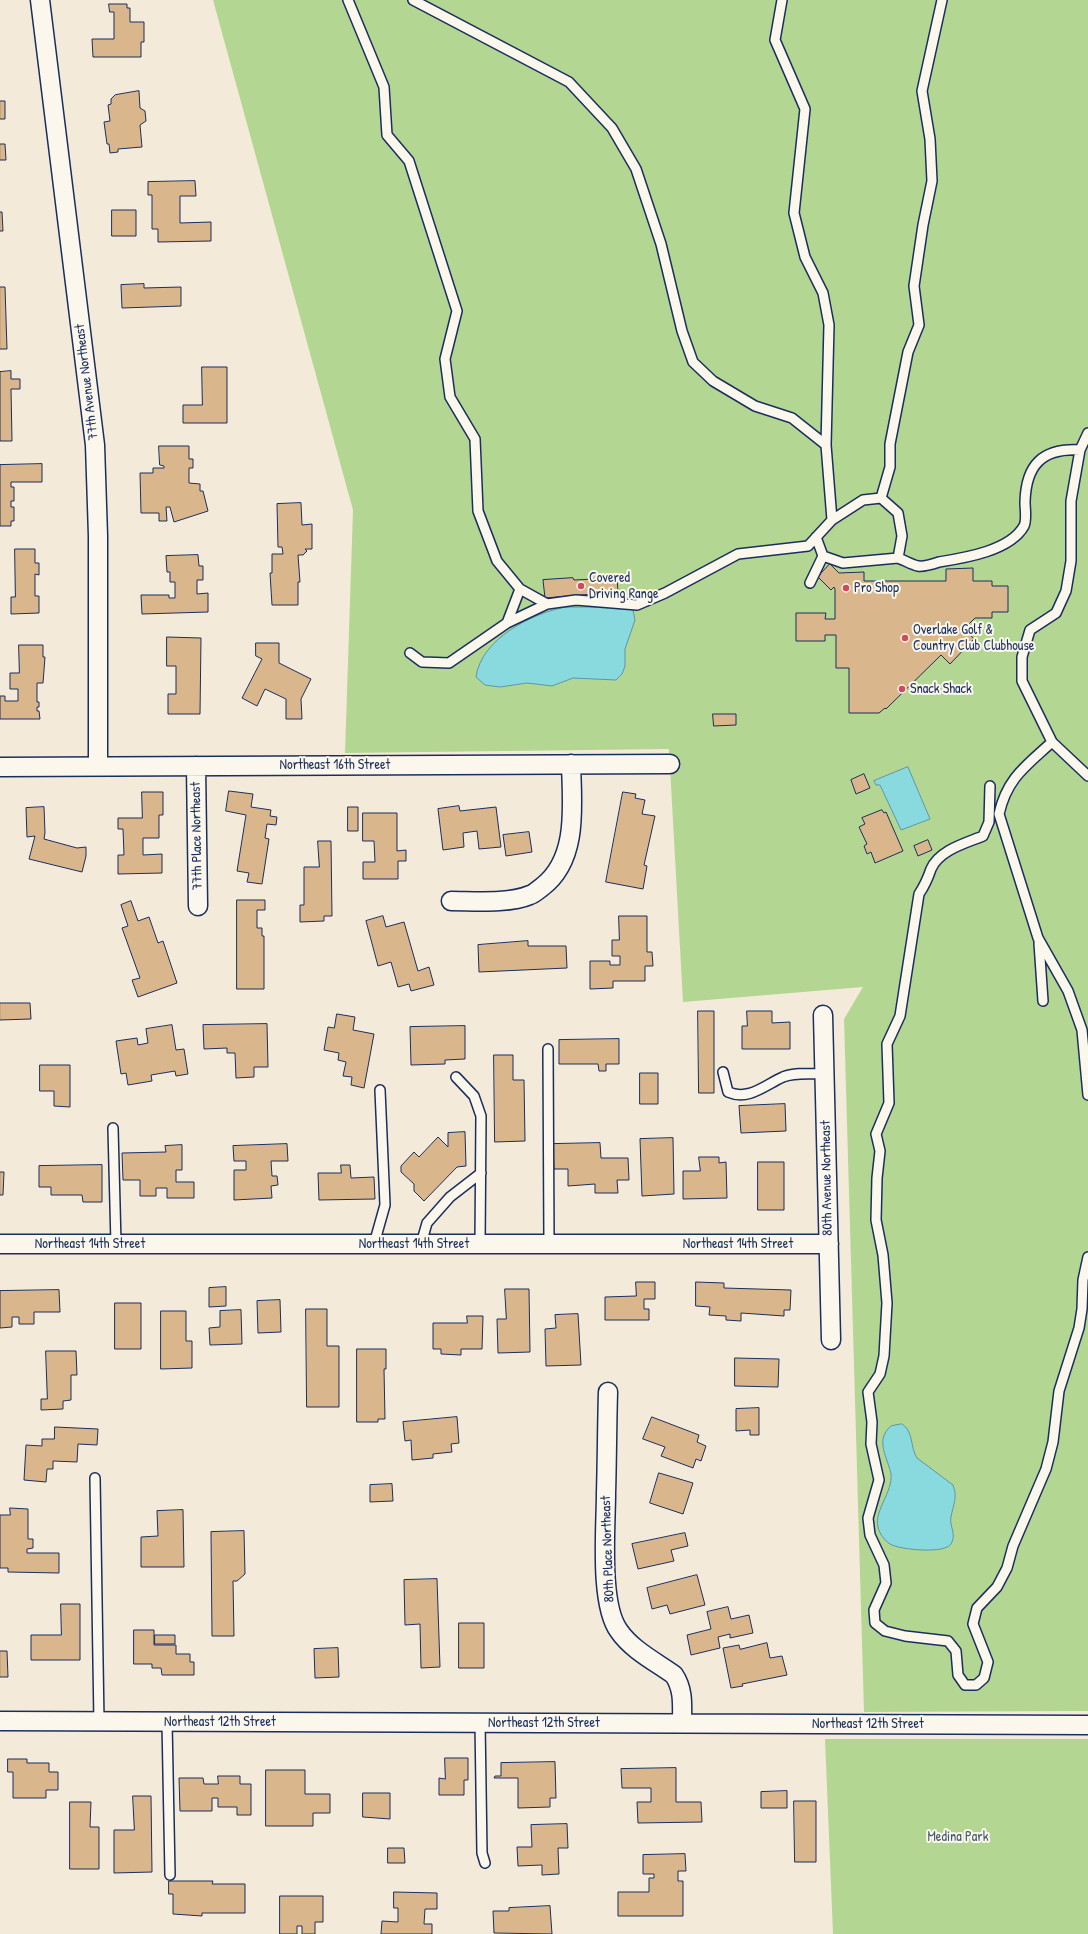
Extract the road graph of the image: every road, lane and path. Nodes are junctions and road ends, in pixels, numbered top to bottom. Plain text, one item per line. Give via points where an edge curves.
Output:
1 (40, 0) edge
2 (348, 0) edge
3 (413, 0) edge
4 (782, 0) edge
5 (942, 0) edge
6 (1088, 432) edge
7 (826, 445) junction
8 (1080, 450) junction
9 (881, 498) junction
10 (832, 520) junction
11 (816, 537) junction
12 (823, 556) junction
13 (898, 558) junction
14 (810, 583) dead end
15 (520, 589) junction
16 (547, 604) junction
17 (507, 623) junction
18 (410, 653) dead end
19 (1052, 742) junction
20 (571, 764) junction
21 (670, 764) dead end
22 (98, 766) junction
23 (196, 766) junction
24 (0, 767) edge
25 (1088, 776) edge
26 (1002, 800) junction
27 (451, 901) dead end
28 (198, 906) dead end
29 (1038, 938) junction
30 (1043, 1001) dead end
31 (823, 1015) dead end
32 (548, 1049) dead end
33 (723, 1072) dead end
34 (824, 1074) junction
35 (456, 1077) dead end
36 (380, 1090) dead end
37 (1088, 1095) edge
38 (113, 1128) dead end
39 (482, 1173) junction
40 (0, 1244) edge
41 (116, 1244) junction
42 (374, 1244) junction
43 (421, 1244) junction
44 (480, 1244) junction
45 (550, 1244) junction
46 (829, 1244) junction
47 (1088, 1257) edge
48 (831, 1340) dead end
49 (608, 1392) dead end
50 (95, 1478) dead end
51 (0, 1721) edge
52 (99, 1722) junction
53 (167, 1722) junction
54 (480, 1722) junction
55 (682, 1723) junction
56 (1088, 1725) edge
57 (484, 1863) dead end
58 (170, 1875) dead end

1 - 22 street, 77th Avenue Northeast via 96,453
2 - 15 lane via 384,87 387,135 409,161 457,311 445,359 450,397 475,439 478,512 497,561
3 - 7 lane via 569,82 596,110 612,128 636,169 661,244 682,331 694,362 713,381 755,406 792,418
4 - 7 lane via 775,40 805,109 794,213 805,257 823,292 829,325
5 - 9 lane via 922,91 930,138 932,181 914,286 919,325 908,352 890,444 890,467
6 - 8 lane
7 - 10 lane
8 - 13 lane via 1062,449 1044,456 1031,470 1026,487 1025,525 1016,537 970,556 919,566
8 - 19 lane via 1070,501 1071,561 1066,591 1056,613 1030,630 1022,656 1022,681
9 - 10 lane via 863,500
9 - 13 lane via 898,513 902,536
10 - 11 lane
11 - 12 lane
11 - 16 lane via 808,546 738,554 665,594 637,605 576,600
12 - 13 lane via 843,563
12 - 14 lane
15 - 16 lane
15 - 17 lane
16 - 17 lane
17 - 18 lane via 448,663 422,662
19 - 25 lane
19 - 26 lane via 1012,779
20 - 21 street, Northeast 16th Street
20 - 23 street, Northeast 16th Street
20 - 27 street via 569,846 560,867 548,882 531,895 511,900
22 - 23 street, Northeast 16th Street
22 - 24 street, Northeast 16th Street
23 - 28 street, 77th Place Northeast
26 - 29 lane via 999,814
26 - 47 lane via 990,786 989,822 983,836 942,855 932,868 930,877 919,894 900,1016 887,1044 889,1103 876,1134 880,1151 876,1220 883,1255 887,1303 884,1356 880,1374 868,1392 872,1422 871,1444 879,1480 868,1518 869,1530 884,1565 886,1583 874,1610 875,1623 885,1631 948,1641 956,1651 958,1675 965,1685 976,1685 984,1678 988,1662 973,1624 977,1608 997,1586 1007,1568 1013,1546 1046,1469 1053,1442 1059,1391 1079,1328 1083,1280
29 - 30 lane
29 - 37 lane via 1068,990 1082,1030
31 - 34 street, 80th Avenue Northeast
32 - 45 lane
33 - 34 lane via 728,1092 733,1095 754,1092 784,1077
34 - 46 street, 80th Avenue Northeast
35 - 39 lane via 474,1096 481,1116
36 - 42 lane via 385,1204
38 - 41 lane
39 - 43 lane via 450,1197 427,1223
39 - 44 lane
40 - 41 street, Northeast 14th Street
41 - 42 street, Northeast 14th Street
42 - 43 street, Northeast 14th Street
43 - 44 street, Northeast 14th Street
44 - 45 street, Northeast 14th Street
45 - 46 street, Northeast 14th Street
46 - 48 street, 80th Avenue Northeast
49 - 55 street, 80th Place Northeast via 606,1537 607,1593 612,1618 619,1632 674,1675 678,1681 682,1691
50 - 52 lane
51 - 52 street, Northeast 12th Street
52 - 53 street, Northeast 12th Street
53 - 54 street, Northeast 12th Street
53 - 58 lane
54 - 55 street, Northeast 12th Street
54 - 57 lane
55 - 56 street, Northeast 12th Street

